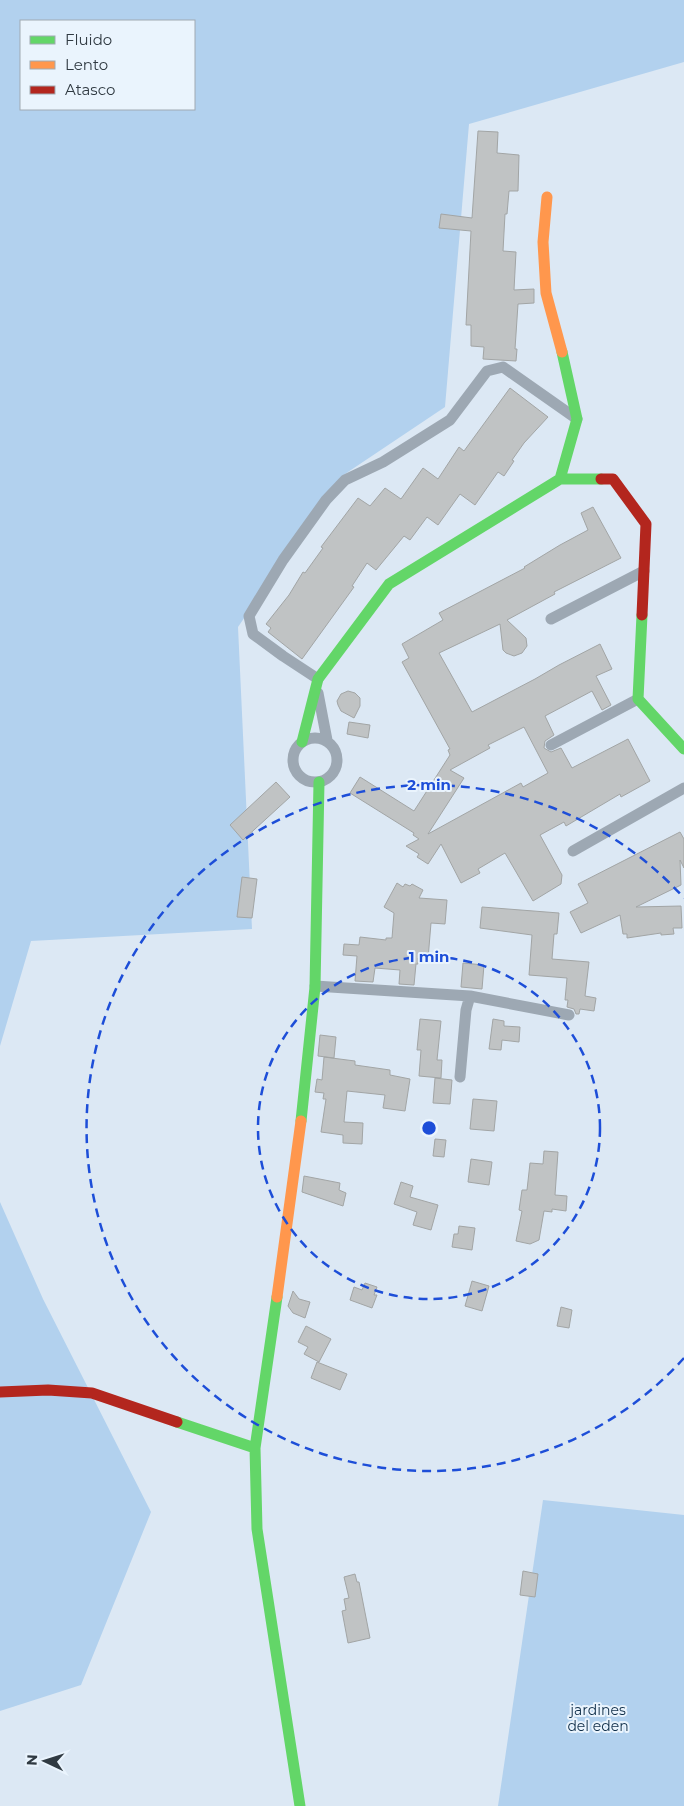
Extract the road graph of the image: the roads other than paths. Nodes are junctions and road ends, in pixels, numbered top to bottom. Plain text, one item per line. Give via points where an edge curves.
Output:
1 (547, 197) dead end
2 (577, 418) junction
3 (560, 479) junction
4 (644, 572) junction
5 (551, 620) dead end
6 (317, 683) junction
7 (638, 699) junction
8 (327, 740) junction
9 (302, 742) junction
10 (551, 745) dead end
11 (684, 749) edge
12 (319, 782) junction
13 (684, 788) edge
14 (573, 852) dead end
15 (315, 986) junction
16 (470, 996) junction
17 (569, 1015) dead end
18 (460, 1077) dead end
19 (0, 1392) edge
20 (256, 1448) junction
21 (300, 1806) edge

1 - 2 street via 543,242 546,293
2 - 3 street
2 - 6 street via 503,367 487,371 450,420 383,462 346,480 326,500 283,560 249,616 253,634
3 - 4 street via 612,479 646,524
3 - 6 street via 389,584
4 - 5 street
4 - 7 street
6 - 8 street
6 - 9 street
7 - 10 street
7 - 11 street
8 - 9 street via 313,737
8 - 12 street via 336,750 337,764 331,776
9 - 12 street via 294,753 296,771 306,780
12 - 15 street
13 - 14 street
15 - 16 street
15 - 20 street via 297,1155
16 - 17 street
16 - 18 street
19 - 20 street via 48,1390 92,1393
20 - 21 street via 257,1529

